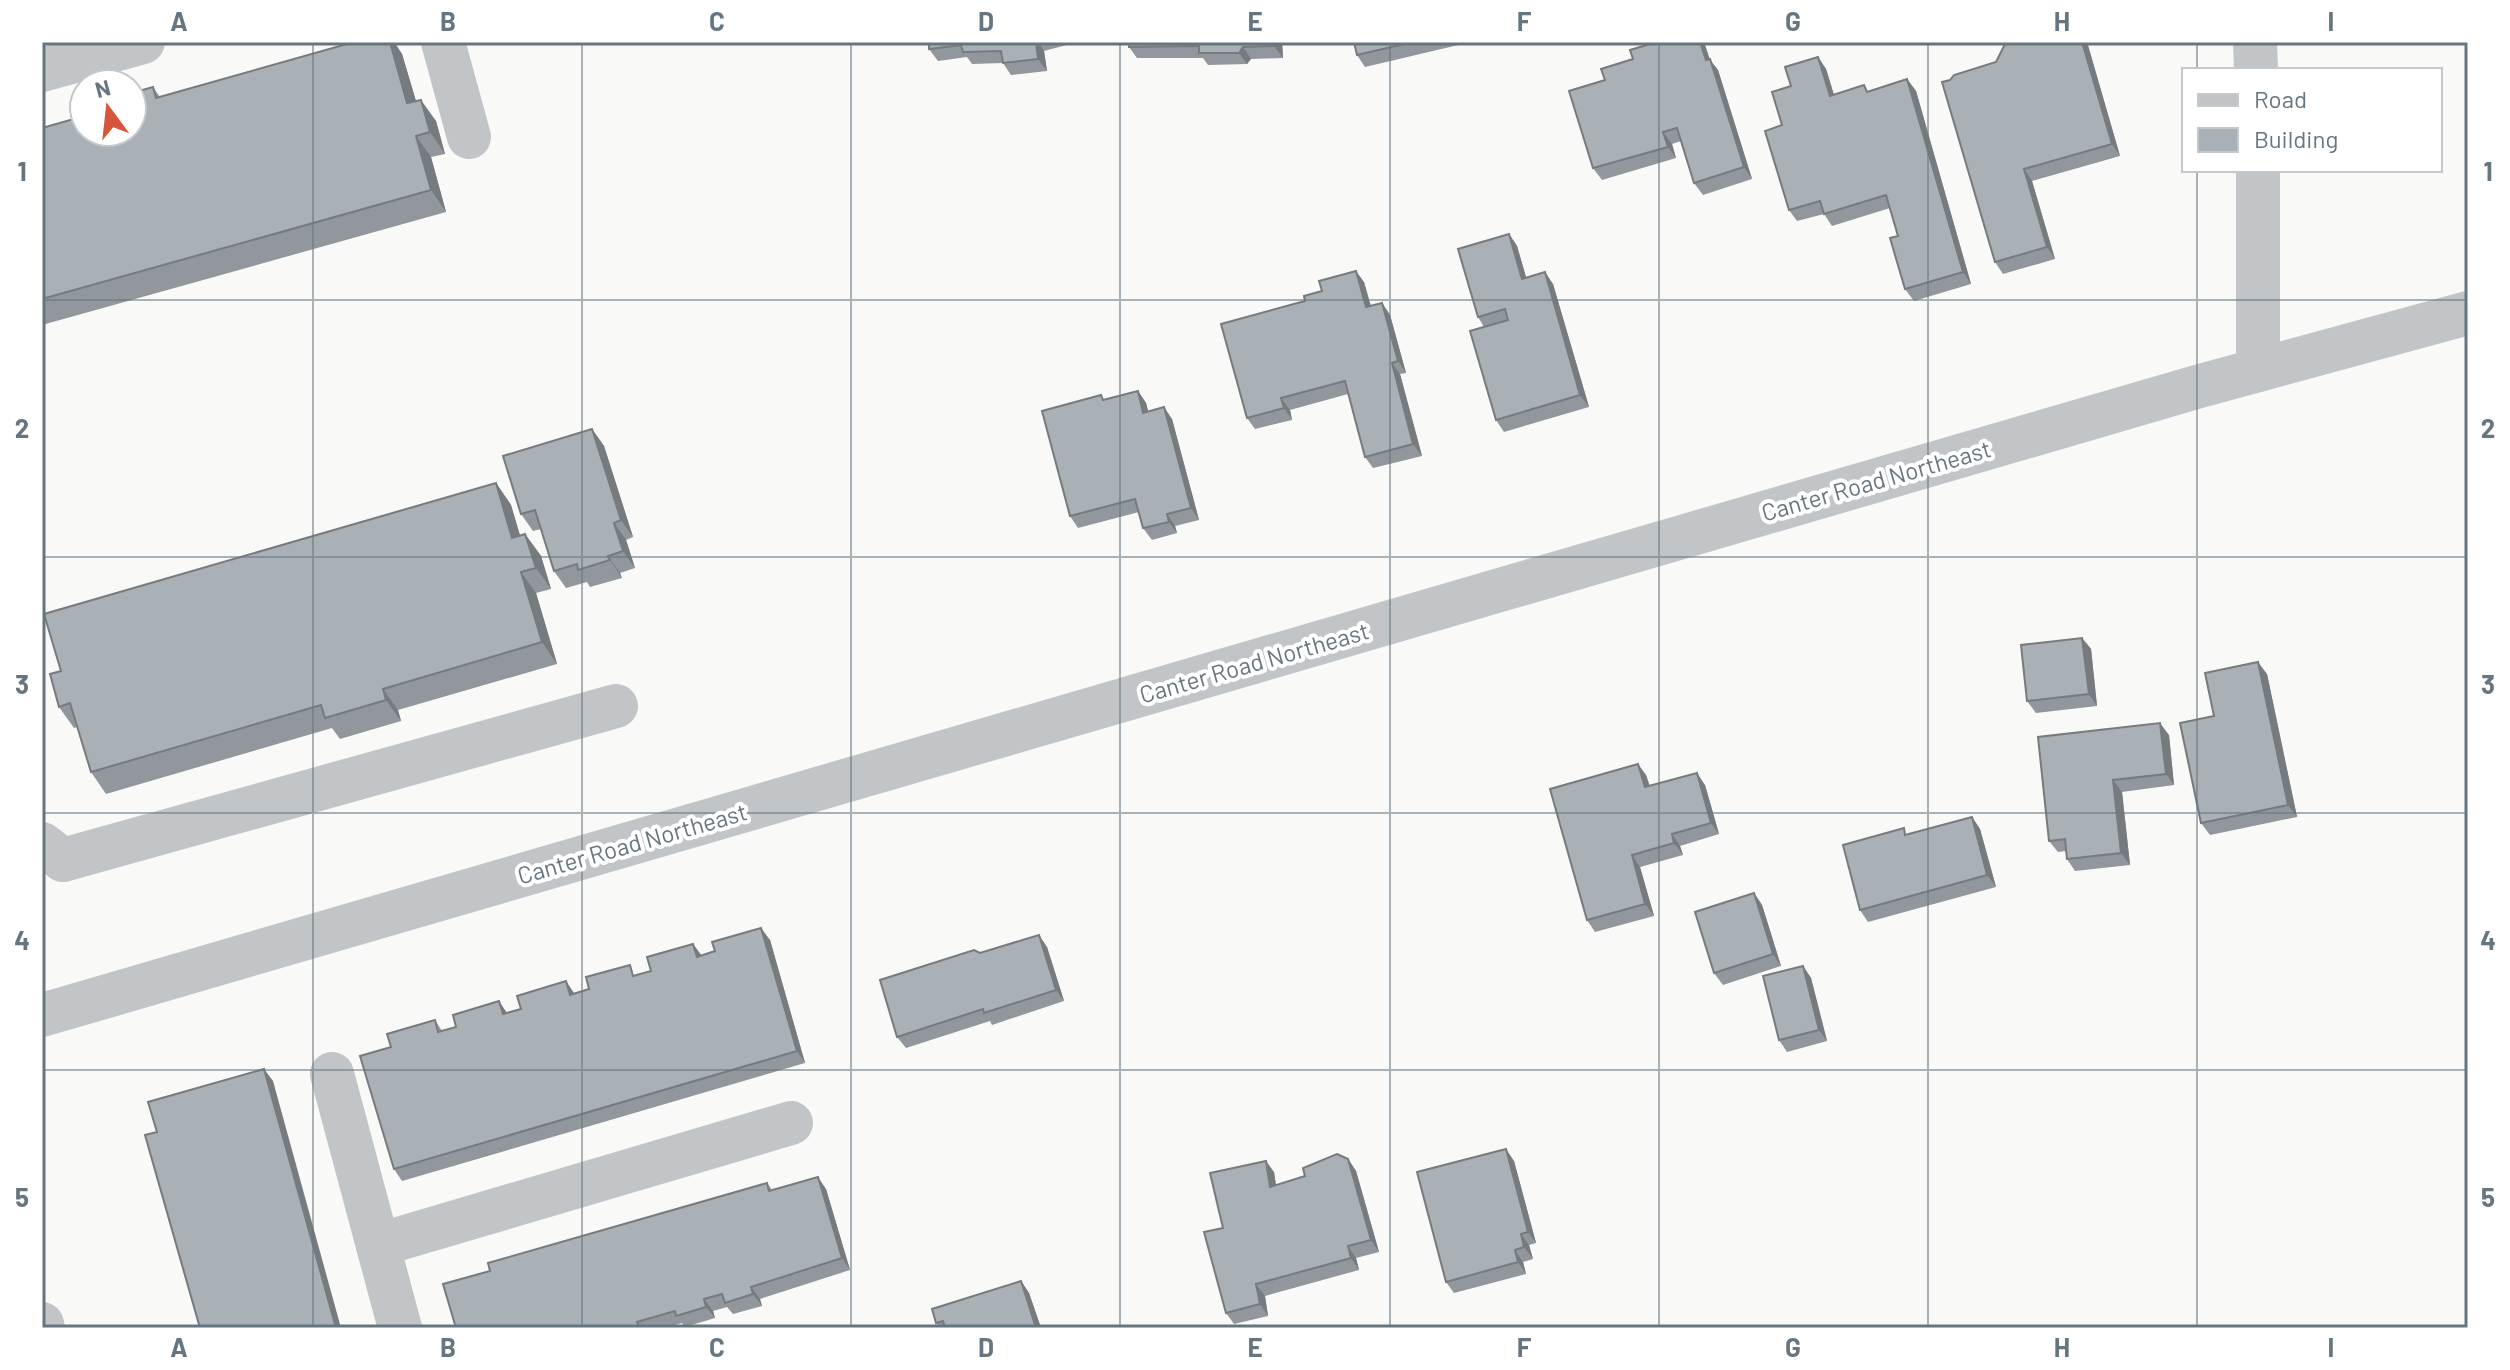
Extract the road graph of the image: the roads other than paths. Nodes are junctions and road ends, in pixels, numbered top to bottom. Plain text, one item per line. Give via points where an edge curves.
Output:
1 (143, 42) edge
2 (443, 42) edge
3 (2255, 42) edge
4 (2256, 68) edge
5 (42, 70) edge
6 (469, 137) dead end
7 (2258, 172) edge
8 (2468, 313) edge
9 (2258, 370) junction
10 (616, 706) dead end
11 (42, 844) edge
12 (42, 1015) edge
13 (332, 1074) dead end
14 (791, 1123) dead end
15 (378, 1245) junction
16 (400, 1328) edge

1 - 5 street
2 - 6 street
3 - 4 street
7 - 9 street
8 - 9 street, Canter Road Northeast
9 - 12 street, Canter Road Northeast
10 - 11 street via 63,860
13 - 15 street
14 - 15 street
15 - 16 street

